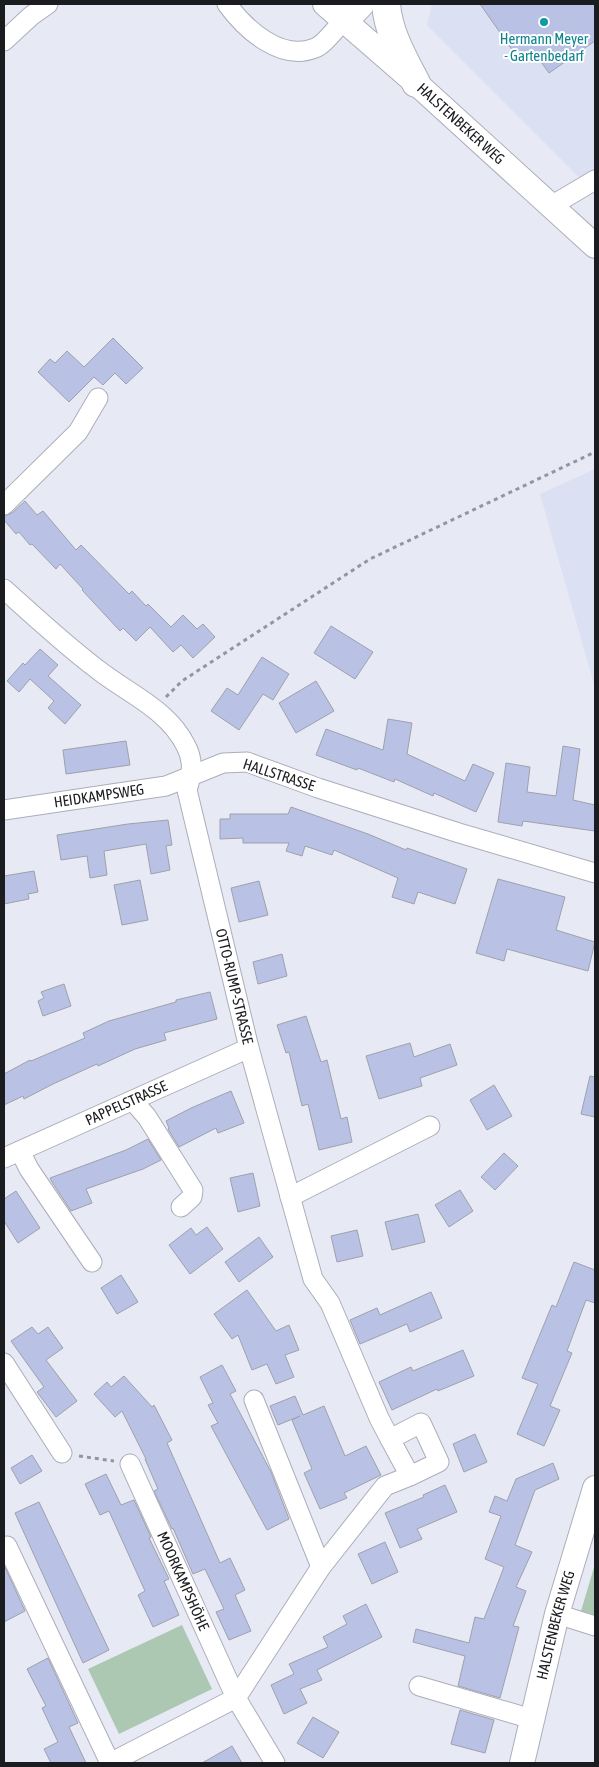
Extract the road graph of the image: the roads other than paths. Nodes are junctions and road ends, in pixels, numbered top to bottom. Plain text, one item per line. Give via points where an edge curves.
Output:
1 (48, 4) edge
2 (227, 4) edge
3 (386, 4) edge
4 (343, 10) edge
5 (4, 41) edge
6 (416, 83) junction
7 (595, 180) edge
8 (551, 206) junction
9 (595, 246) edge
10 (98, 398) dead end
11 (4, 505) edge
12 (4, 589) edge
13 (193, 774) junction
14 (4, 810) edge
15 (595, 873) edge
16 (248, 1048) junction
17 (133, 1101) junction
18 (430, 1126) dead end
19 (12, 1155) edge
20 (290, 1196) junction
21 (181, 1207) dead end
22 (92, 1262) dead end
23 (4, 1363) edge
24 (254, 1400) dead end
25 (390, 1439) junction
26 (62, 1453) road end
27 (130, 1464) road end
28 (410, 1476) junction
29 (595, 1488) edge
30 (7, 1546) dead end
31 (321, 1567) junction
32 (557, 1614) junction
33 (595, 1626) edge
34 (419, 1686) dead end
35 (236, 1698) junction
36 (532, 1720) junction
37 (275, 1763) edge
38 (522, 1763) edge

1 - 5 street
2 - 4 street via 261,39 284,50 300,52 317,48
3 - 6 highway via 387,20
4 - 6 main road, HALSTENBEKER WEG
6 - 8 main road, HALSTENBEKER WEG
7 - 8 street
8 - 9 main road, HALSTENBEKER WEG
10 - 11 street via 78,432
12 - 13 street via 98,670 154,709 186,745
13 - 14 street, HEIDKAMPSWEG via 166,786
13 - 15 street, HALLSTRASSE via 223,763 247,762 327,791
13 - 16 street, OTTO-RUMP-STRASSE via 187,790
16 - 17 street, PAPPELSTRASSE
16 - 20 street, OTTO-RUMP-STRASSE
17 - 19 street, PAPPELSTRASSE
17 - 21 street via 147,1117 193,1190 192,1197
18 - 20 street
19 - 22 street via 29,1169
20 - 25 street, OTTO-RUMP-STRASSE via 313,1279 330,1303
23 - 26 street
24 - 31 street
25 - 28 street
25 - 28 street via 421,1423 439,1462
27 - 35 street, MOORKAMPSHÖHE
28 - 31 street via 384,1486
29 - 32 main road, HALSTENBEKER WEG
30 - 35 street via 110,1763
31 - 35 street
32 - 33 street
32 - 36 main road, HALSTENBEKER WEG
34 - 36 street
35 - 37 street, MOORKAMPSHÖHE
36 - 38 main road, HALSTENBEKER WEG

